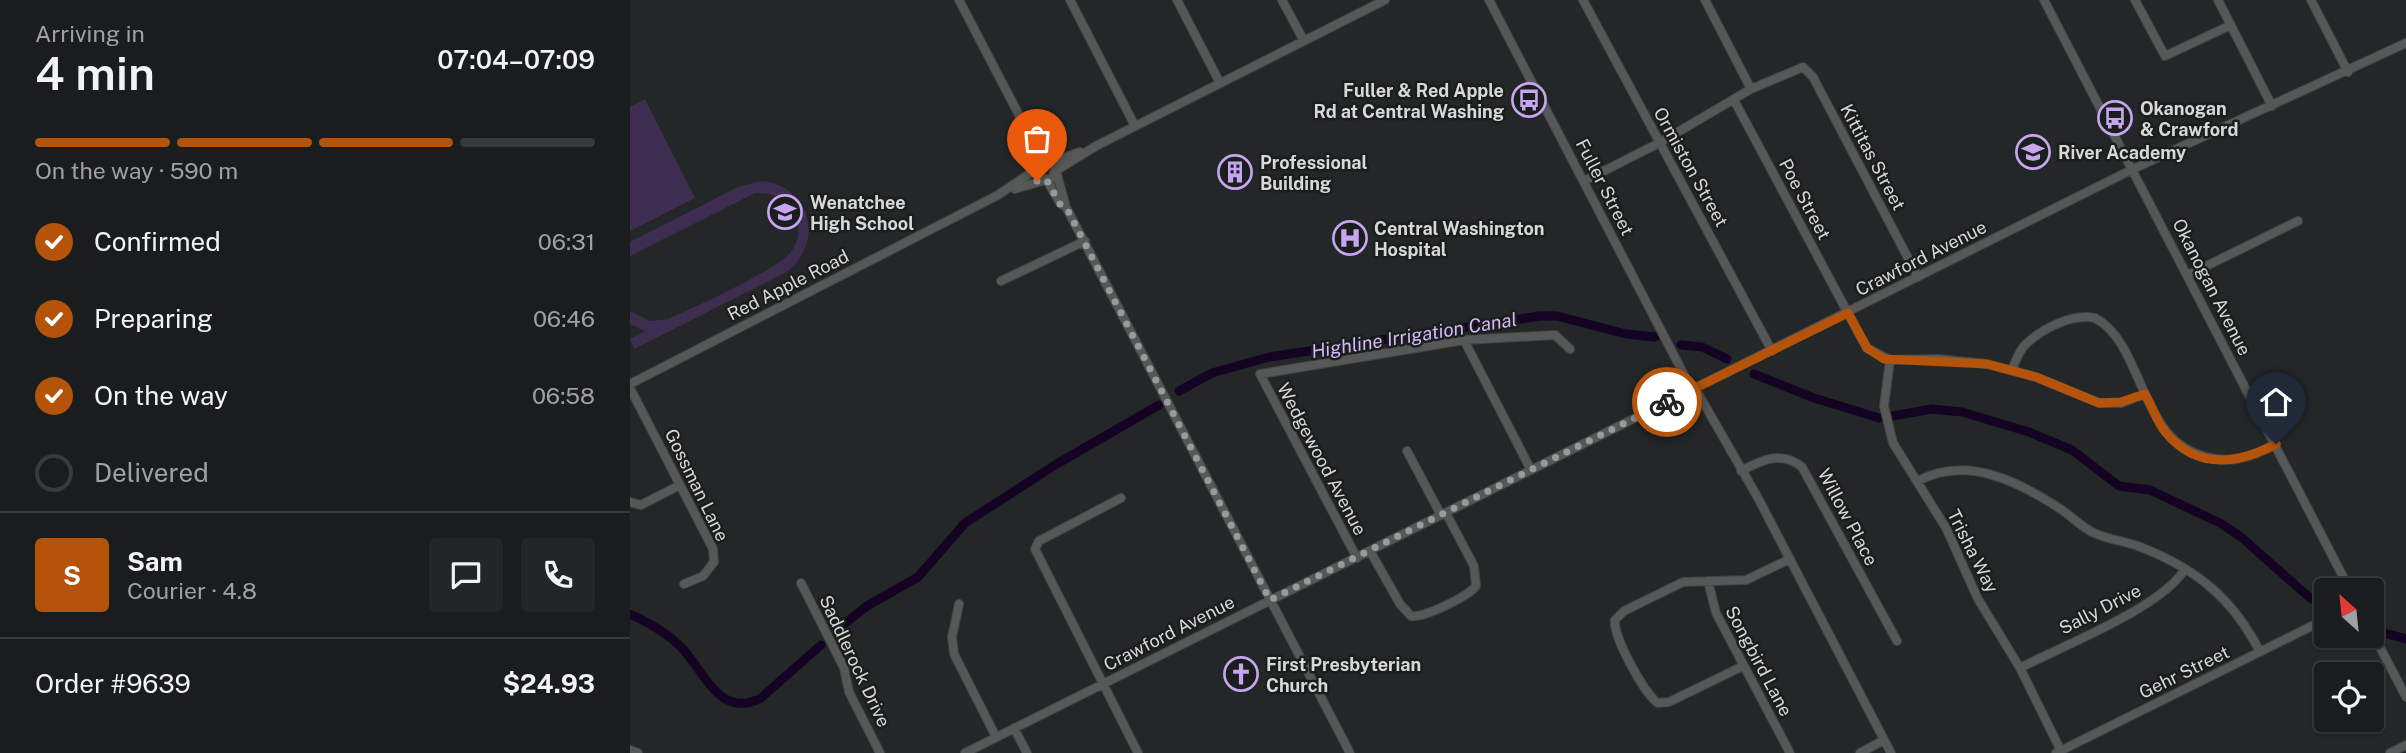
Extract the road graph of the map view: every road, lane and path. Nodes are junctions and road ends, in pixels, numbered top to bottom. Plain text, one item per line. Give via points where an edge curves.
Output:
1 (959, 0) edge
2 (1070, 0) edge
3 (1177, 0) edge
4 (1282, 0) edge
5 (1385, 0) edge
6 (1489, 0) edge
7 (1583, 0) edge
8 (1705, 0) edge
9 (2044, 0) edge
10 (2136, 0) edge
11 (2218, 0) edge
12 (2311, 0) edge
13 (2231, 25) junction
14 (1304, 41) junction
15 (2406, 43) edge
16 (2348, 72) junction
17 (1220, 83) junction
18 (1751, 89) junction
19 (1734, 100) junction
20 (2272, 106) junction
21 (1135, 125) junction
22 (1032, 140) junction
23 (1661, 142) junction
24 (1054, 166) junction
25 (1038, 168) junction
26 (2133, 169) junction
27 (1046, 179) junction
28 (1584, 181) junction
29 (998, 195) junction
30 (1066, 207) junction
31 (2298, 221) dead end
32 (1085, 242) junction
33 (2188, 275) junction
34 (1918, 277) junction
35 (1001, 281) dead end
36 (1848, 313) junction
37 (1465, 340) junction
38 (1570, 349) dead end
39 (1772, 351) junction
40 (1890, 360) junction
41 (2012, 369) junction
42 (630, 386) edge
43 (1694, 389) junction
44 (2145, 394) junction
45 (2276, 444) junction
46 (1407, 451) dead end
47 (1530, 468) junction
48 (1741, 471) junction
49 (1918, 481) junction
50 (680, 485) junction
51 (1121, 498) dead end
52 (630, 502) edge
53 (1443, 514) junction
54 (1370, 551) junction
55 (1357, 558) junction
56 (1790, 559) junction
57 (2185, 569) junction
58 (2344, 578) edge
59 (1708, 581) junction
60 (801, 583) dead end
61 (684, 584) dead end
62 (1270, 600) junction
63 (960, 604) dead end
64 (2314, 625) edge
65 (1897, 641) dead end
66 (2380, 648) edge
67 (2260, 652) junction
68 (1743, 666) junction
69 (2020, 668) junction
70 (1102, 684) junction
71 (2406, 697) edge
72 (1014, 728) junction
73 (996, 737) junction
74 (1884, 740) junction
75 (2406, 745) edge
76 (630, 750) edge
77 (2060, 752) edge
78 (638, 753) edge
79 (880, 753) edge
80 (965, 753) edge
81 (1027, 753) edge
82 (1138, 753) edge
83 (1350, 753) edge
84 (1790, 753) edge
85 (1860, 753) edge
86 (1891, 753) edge
87 (2390, 753) edge

1 - 22 street
2 - 21 street
3 - 17 street
4 - 14 street
5 - 14 street
6 - 28 street, Fuller Street
7 - 23 street, Ormiston Street
8 - 18 street
9 - 26 street, Okanogan Avenue
10 - 13 street via 2165,56
11 - 13 street
12 - 16 street
13 - 20 street
14 - 17 street
15 - 16 street, Crawford Avenue
16 - 20 street, Crawford Avenue
17 - 21 street
18 - 19 street
18 - 34 street, Kittitas Street via 1799,66 1810,71
19 - 23 street
19 - 36 street, Poe Street
20 - 26 street, Crawford Avenue
21 - 24 street
22 - 24 street
22 - 25 street
23 - 28 street
23 - 39 street, Ormiston Street
24 - 25 street via 1044,162
24 - 27 street via 1054,176
24 - 30 street
25 - 27 street
25 - 29 street, Red Apple Road
26 - 33 street, Okanogan Avenue
26 - 34 street, Crawford Avenue
27 - 29 street, Red Apple Road
27 - 30 street
28 - 43 street, Fuller Street
29 - 42 street, Red Apple Road
30 - 32 street
31 - 33 street
32 - 35 street
32 - 62 street
33 - 45 street, Okanogan Avenue
34 - 36 street, Crawford Avenue
36 - 39 street, Crawford Avenue
36 - 40 street, Poe Street via 1867,348
37 - 38 street via 1555,335
37 - 47 street
37 - 55 street, Wedgewood Avenue via 1260,374
39 - 43 street, Crawford Avenue
40 - 41 street via 1958,360
40 - 49 street, Trisha Way via 1884,406 1889,433
41 - 44 street via 2099,403
41 - 44 street via 2023,346 2038,335 2067,320 2088,316 2110,329
42 - 50 street, Gossman Lane
43 - 47 street, Crawford Avenue
43 - 48 street, Fuller Street
44 - 45 street via 2166,432 2186,451 2230,461 2250,458
45 - 58 street, Okanogan Avenue
46 - 53 street
47 - 53 street, Crawford Avenue
48 - 56 street, Fuller Street
48 - 65 street, Willow Place via 1772,457 1787,458 1802,467
49 - 57 street via 1949,468 1993,475 2049,502 2098,535 2145,548
49 - 69 street, Trisha Way via 1978,599
50 - 52 street via 641,505
50 - 61 street, Gossman Lane via 713,549 714,562 703,576
51 - 70 street via 1038,541 1035,549
53 - 54 street, Crawford Avenue
53 - 54 street via 1477,574 1476,586 1466,594 1423,615 1411,616
54 - 55 street, Crawford Avenue
55 - 62 street, Crawford Avenue
56 - 59 street via 1746,580
56 - 74 street, Fuller Street
57 - 67 street via 2228,601
57 - 69 street, Sally Drive via 2172,586 2148,603
59 - 68 street, Songbird Lane via 1712,606
59 - 68 street via 1683,582 1620,614 1614,624 1618,637 1647,692 1658,703
60 - 79 street, Saddlerock Drive
62 - 70 street, Crawford Avenue
62 - 83 street
63 - 73 street via 952,637 954,654
64 - 67 street, Gehr Street
66 - 71 street
67 - 77 street, Gehr Street
68 - 84 street, Songbird Lane
69 - 77 street, Trisha Way
70 - 72 street, Crawford Avenue
70 - 82 street
72 - 73 street, Crawford Avenue
72 - 81 street
73 - 80 street, Crawford Avenue
74 - 85 street
74 - 86 street, Fuller Street
75 - 87 street
76 - 78 street

